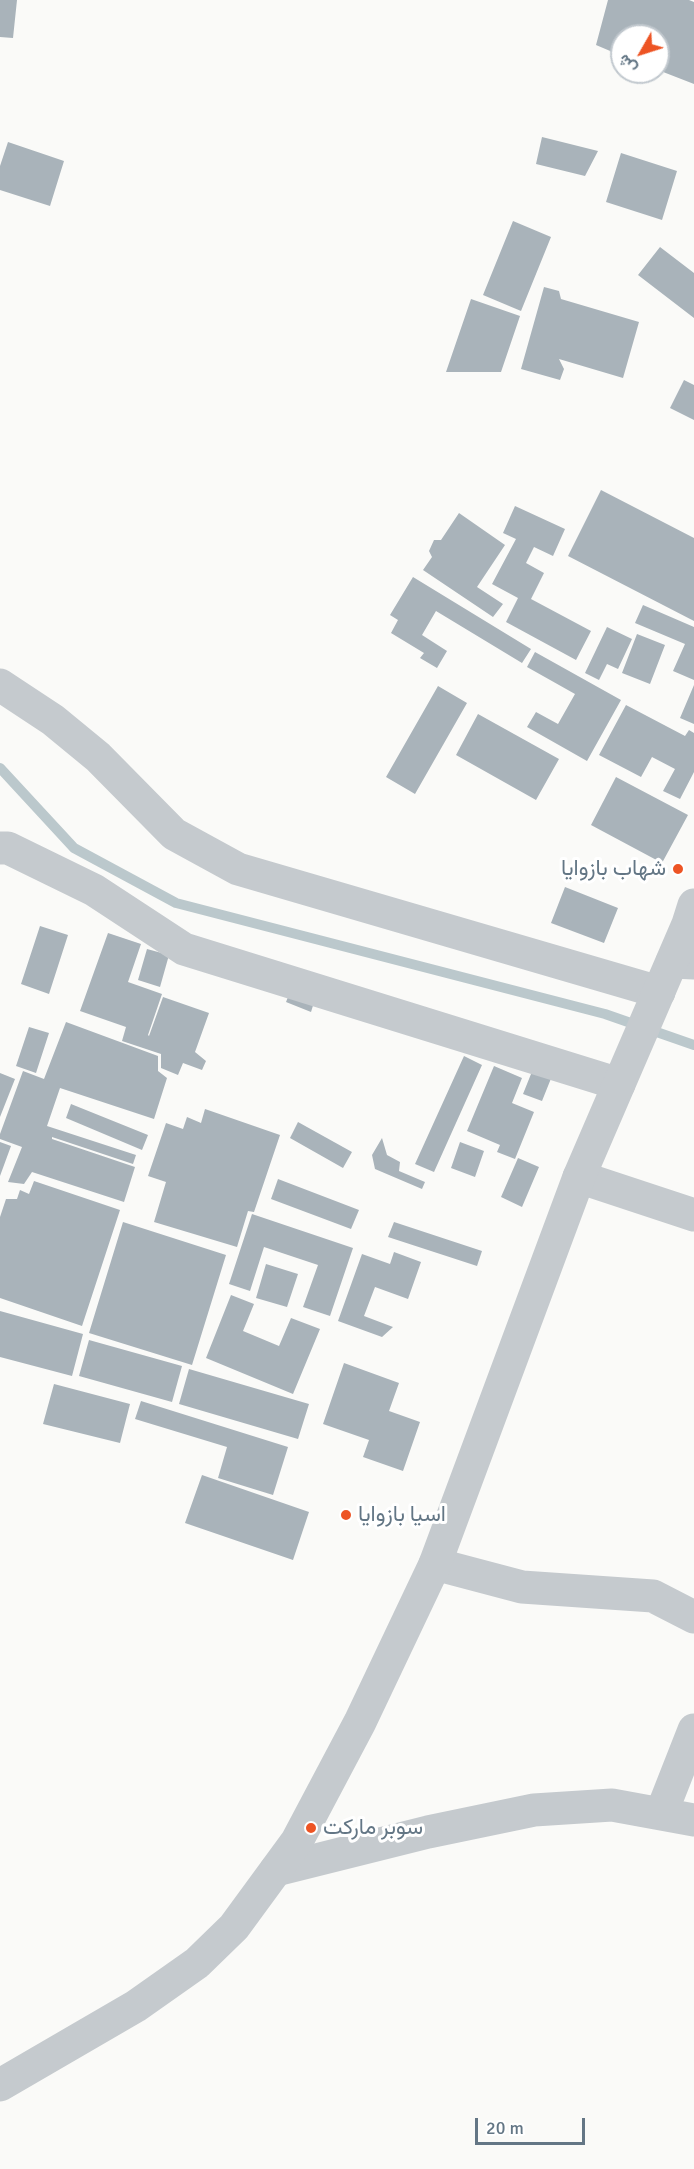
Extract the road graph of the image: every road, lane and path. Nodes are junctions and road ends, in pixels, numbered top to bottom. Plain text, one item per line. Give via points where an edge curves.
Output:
1 (0, 685) edge
2 (0, 848) edge
3 (694, 905) edge
4 (683, 962) edge
5 (659, 992) junction
6 (619, 1084) junction
7 (579, 1177) junction
8 (694, 1215) edge
9 (435, 1564) junction
10 (694, 1617) edge
11 (694, 1730) edge
12 (662, 1814) junction
13 (694, 1820) edge
14 (276, 1870) junction
15 (0, 2085) edge

1 - 5 street via 53,720 98,757 174,834 238,869
2 - 6 street via 94,890 184,949
3 - 4 street
4 - 5 street
5 - 6 street
6 - 7 street
7 - 8 street
7 - 9 street
9 - 10 street via 522,1587 653,1596
9 - 14 street via 360,1722 297,1841
11 - 12 street
12 - 13 street
12 - 14 street via 612,1805 534,1810
14 - 15 street via 234,1927 197,1963 136,2006

